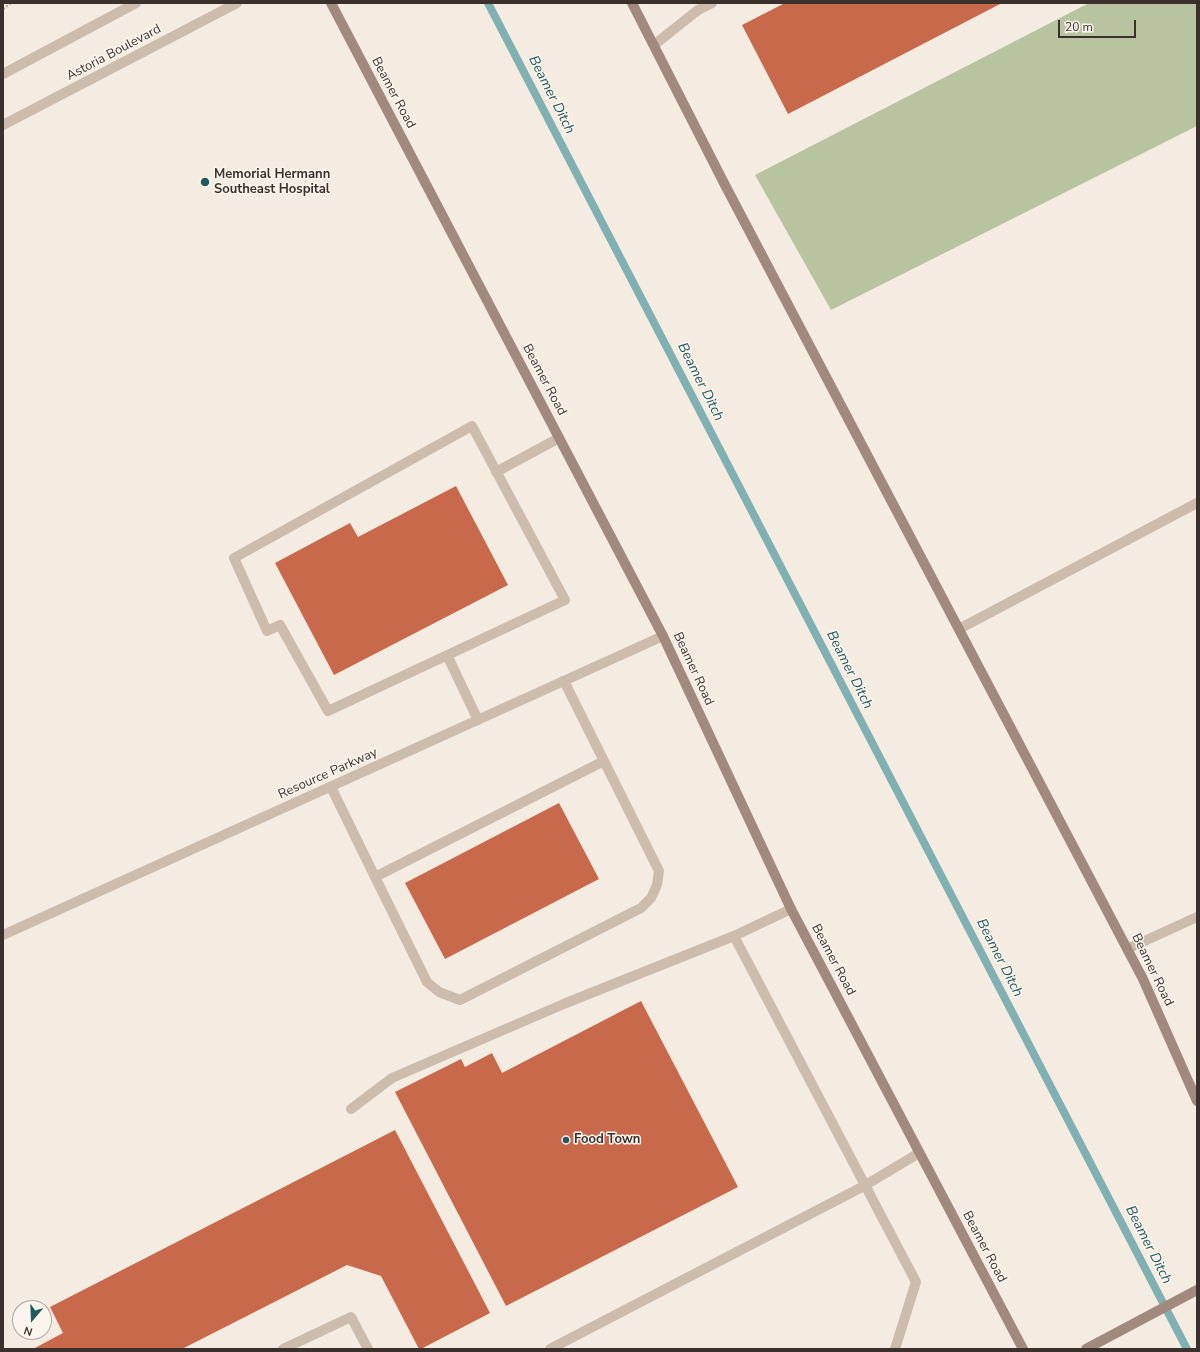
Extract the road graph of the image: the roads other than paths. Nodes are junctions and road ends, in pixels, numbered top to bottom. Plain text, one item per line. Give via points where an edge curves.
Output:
1 (136, 3) edge
2 (237, 3) edge
3 (331, 3) edge
4 (632, 3) edge
5 (712, 3) edge
6 (696, 6) edge
7 (654, 45) junction
8 (3, 74) edge
9 (3, 125) edge
10 (559, 438) junction
11 (496, 472) junction
12 (1197, 502) edge
13 (959, 629) junction
14 (663, 636) junction
15 (447, 655) junction
16 (564, 681) junction
17 (478, 720) junction
18 (604, 760) junction
19 (331, 787) junction
20 (375, 877) junction
21 (791, 909) junction
22 (1197, 917) edge
23 (3, 935) edge
24 (734, 936) junction
25 (1128, 949) junction
26 (1197, 1101) edge
27 (351, 1109) dead end
28 (919, 1153) junction
29 (864, 1186) junction
30 (1197, 1290) edge
31 (283, 1349) edge
32 (368, 1349) edge
33 (550, 1349) edge
34 (895, 1349) edge
35 (1023, 1349) edge
36 (1086, 1349) edge

1 - 8 street
2 - 9 street, Astoria Boulevard
3 - 10 main road, Beamer Road
4 - 7 main road, Beamer Road
5 - 6 street
6 - 7 street
7 - 13 main road, Beamer Road
10 - 11 street
10 - 14 main road, Beamer Road
11 - 15 street via 564,600
11 - 15 street via 472,426 234,558 268,631 280,625 328,710
12 - 13 street
13 - 25 main road, Beamer Road
14 - 16 street, Resource Parkway
14 - 21 main road, Beamer Road
15 - 17 street
16 - 17 street, Resource Parkway
16 - 18 street
17 - 19 street, Resource Parkway
18 - 20 street
18 - 20 street via 659,871 657,885 641,908 460,1000 439,992 427,982
19 - 20 street
19 - 23 street, Resource Parkway
21 - 24 street
21 - 28 main road, Beamer Road
22 - 25 street
24 - 27 street via 566,1003 392,1078
24 - 29 street
25 - 26 main road, Beamer Road
28 - 29 street
28 - 35 main road, Beamer Road
29 - 33 street
29 - 34 street via 916,1282
30 - 36 main road
31 - 32 street via 351,1317

